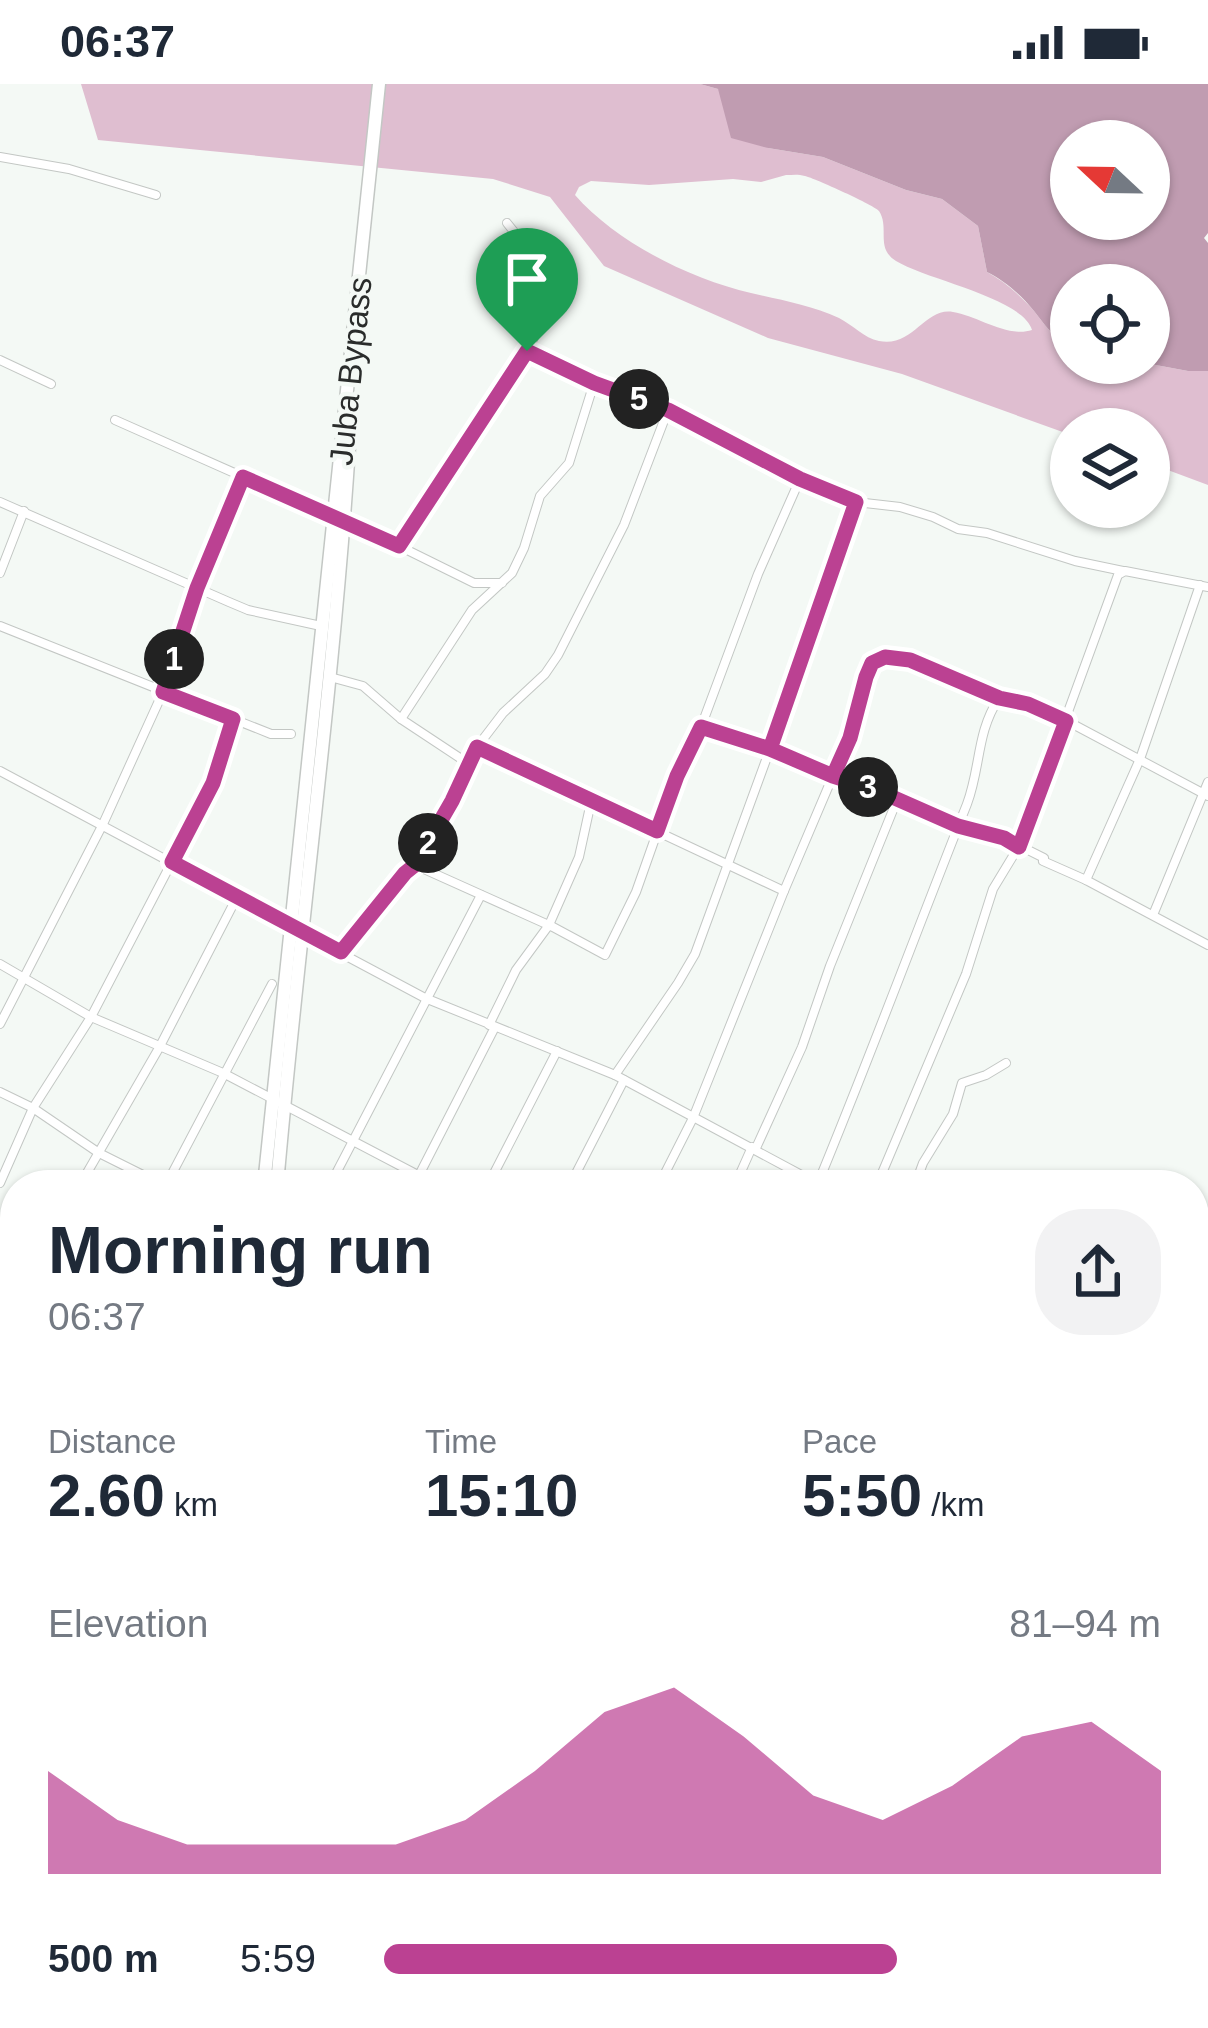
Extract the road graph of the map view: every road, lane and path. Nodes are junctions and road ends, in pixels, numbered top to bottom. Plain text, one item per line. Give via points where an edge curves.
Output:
1 (379, 84) edge
2 (0, 157) edge
3 (156, 194) dead end
4 (507, 223) dead end
5 (527, 351) junction
6 (0, 360) edge
7 (594, 383) junction
8 (51, 384) dead end
9 (668, 410) junction
10 (115, 420) dead end
11 (243, 477) junction
12 (800, 479) junction
13 (0, 502) edge
14 (856, 502) junction
15 (24, 511) junction
16 (339, 519) junction
17 (399, 546) junction
18 (1123, 571) junction
19 (0, 573) edge
20 (502, 583) junction
21 (1204, 586) edge
22 (197, 588) junction
23 (0, 626) edge
24 (328, 627) junction
25 (330, 677) junction
26 (163, 692) junction
27 (999, 698) junction
28 (233, 719) junction
29 (401, 719) junction
30 (1066, 721) junction
31 (701, 727) junction
32 (291, 734) dead end
33 (477, 747) junction
34 (770, 749) junction
35 (1140, 759) junction
36 (469, 764) junction
37 (0, 771) edge
38 (833, 776) junction
39 (1208, 782) edge
40 (1206, 794) edge
41 (897, 800) junction
42 (591, 802) junction
43 (103, 824) junction
44 (958, 826) junction
45 (657, 831) junction
46 (1019, 847) junction
47 (172, 862) junction
48 (415, 865) junction
49 (728, 866) junction
50 (1086, 880) junction
51 (784, 891) junction
52 (481, 895) junction
53 (237, 896) junction
54 (1153, 915) junction
55 (549, 925) junction
56 (295, 928) junction
57 (1208, 945) edge
58 (341, 952) junction
59 (0, 964) edge
60 (23, 978) junction
61 (272, 984) dead end
62 (425, 998) junction
63 (91, 1017) junction
64 (0, 1024) edge
65 (492, 1026) junction
66 (159, 1048) junction
67 (557, 1051) junction
68 (1006, 1063) dead end
69 (223, 1073) junction
70 (620, 1077) junction
71 (0, 1092) edge
72 (277, 1100) junction
73 (34, 1108) junction
74 (693, 1118) junction
75 (352, 1140) junction
76 (754, 1148) junction
77 (99, 1153) junction
78 (6, 1170) edge
79 (89, 1170) edge
80 (134, 1170) edge
81 (173, 1170) edge
82 (266, 1170) edge
83 (277, 1170) edge
84 (337, 1170) edge
85 (409, 1170) edge
86 (421, 1170) edge
87 (496, 1170) edge
88 (577, 1170) edge
89 (667, 1170) edge
90 (743, 1170) edge
91 (794, 1170) edge
92 (825, 1170) edge
93 (884, 1170) edge
94 (920, 1170) edge

1 - 16 main road, Juba Bypass
2 - 3 street
4 - 5 street via 548,280 542,323
5 - 7 street
5 - 17 street
6 - 8 street
7 - 9 street
7 - 20 street via 569,463 540,496 524,548
9 - 12 street
9 - 33 street via 624,525 558,655
10 - 11 street
11 - 16 street
11 - 22 street
12 - 14 street
12 - 31 street
13 - 15 street
14 - 18 street via 900,507
14 - 34 street
15 - 19 street
15 - 22 street
16 - 17 street
16 - 24 main road, Juba Bypass
17 - 20 street via 474,583
18 - 21 street
18 - 30 street
20 - 29 street via 464,622
21 - 35 street
22 - 24 street via 248,610
22 - 26 street
23 - 26 street
24 - 25 main road, Juba Bypass
24 - 56 main road, Juba Bypass
25 - 29 street via 363,686
25 - 56 main road, Juba Bypass
26 - 28 street
26 - 43 street
27 - 30 street
27 - 38 street via 910,660 879,658
27 - 44 street
28 - 32 street
28 - 47 street via 213,783
29 - 36 street
30 - 35 street
30 - 46 street
31 - 34 street
31 - 45 street
33 - 36 street
33 - 42 street
34 - 38 street
34 - 49 street
35 - 40 street
35 - 50 street
36 - 48 street
37 - 43 street
38 - 41 street
38 - 51 street
39 - 40 street
40 - 54 street
41 - 44 street
41 - 76 street via 802,1047
42 - 45 street
42 - 55 street via 579,857
43 - 47 street
43 - 60 street
44 - 46 street
44 - 92 street
45 - 49 street
45 - 55 street via 605,955
46 - 50 street
46 - 93 street via 993,889
47 - 53 street
47 - 63 street
48 - 52 street
48 - 58 street
49 - 51 street
49 - 70 street via 695,954
50 - 54 street
51 - 74 street
52 - 55 street
52 - 62 street
53 - 56 street
53 - 66 street
54 - 57 street
55 - 65 street via 516,970
56 - 58 street
56 - 72 main road, Juba Bypass
58 - 62 street
59 - 60 street
60 - 63 street
60 - 64 street
61 - 69 street
62 - 65 street
62 - 75 street
63 - 66 street
63 - 73 street
65 - 67 street
65 - 86 street
66 - 69 street
66 - 77 street
67 - 70 street
67 - 87 street
68 - 94 street via 962,1083
69 - 72 street
69 - 81 street
70 - 74 street
70 - 88 street
71 - 73 street
72 - 75 street
72 - 82 main road, Juba Bypass
72 - 83 main road, Juba Bypass
73 - 77 street
73 - 78 street
74 - 76 street
74 - 89 street
75 - 84 street
75 - 85 street
76 - 90 street
76 - 91 street
77 - 79 street
77 - 80 street

